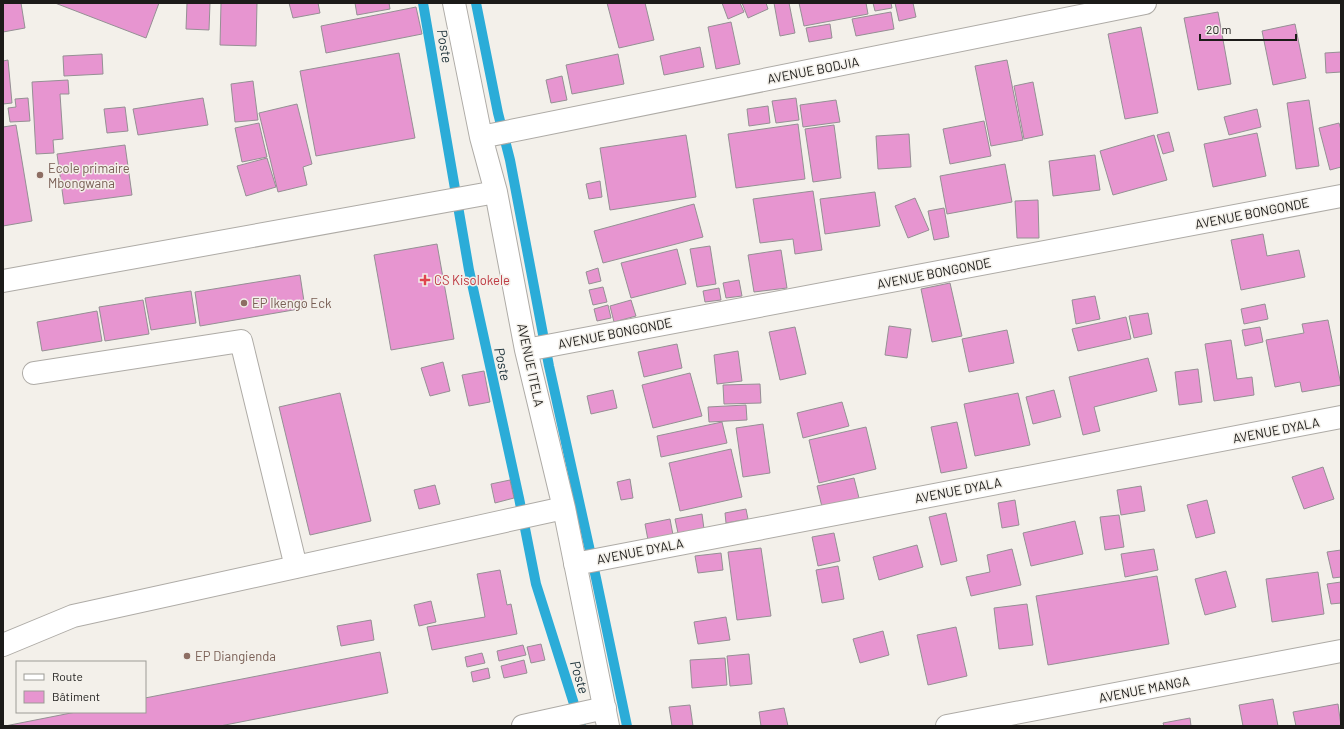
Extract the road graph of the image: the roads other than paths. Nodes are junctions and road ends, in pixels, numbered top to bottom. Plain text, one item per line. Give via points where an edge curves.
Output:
1 (454, 3) edge
2 (1145, 3) edge
3 (482, 137) junction
4 (496, 192) junction
5 (1341, 196) edge
6 (3, 281) edge
7 (526, 350) junction
8 (34, 373) dead end
9 (1341, 417) edge
10 (564, 508) junction
11 (575, 564) junction
12 (296, 567) junction
13 (5, 642) edge
14 (1341, 651) edge
15 (606, 717) edge
16 (523, 726) edge
17 (947, 726) edge

1 - 3 street, AVENUE ITELA
2 - 3 street, AVENUE BODJIA
3 - 4 street, AVENUE ITELA
4 - 6 street
4 - 7 street, AVENUE ITELA
5 - 7 street, AVENUE BONGONDE
7 - 10 street, AVENUE ITELA
8 - 12 street via 241,341
9 - 11 street, AVENUE DYALA
10 - 11 street, AVENUE ITELA
10 - 12 street
11 - 15 street, AVENUE ITELA
12 - 13 street via 73,616
14 - 17 street, AVENUE MANGA
15 - 16 street

